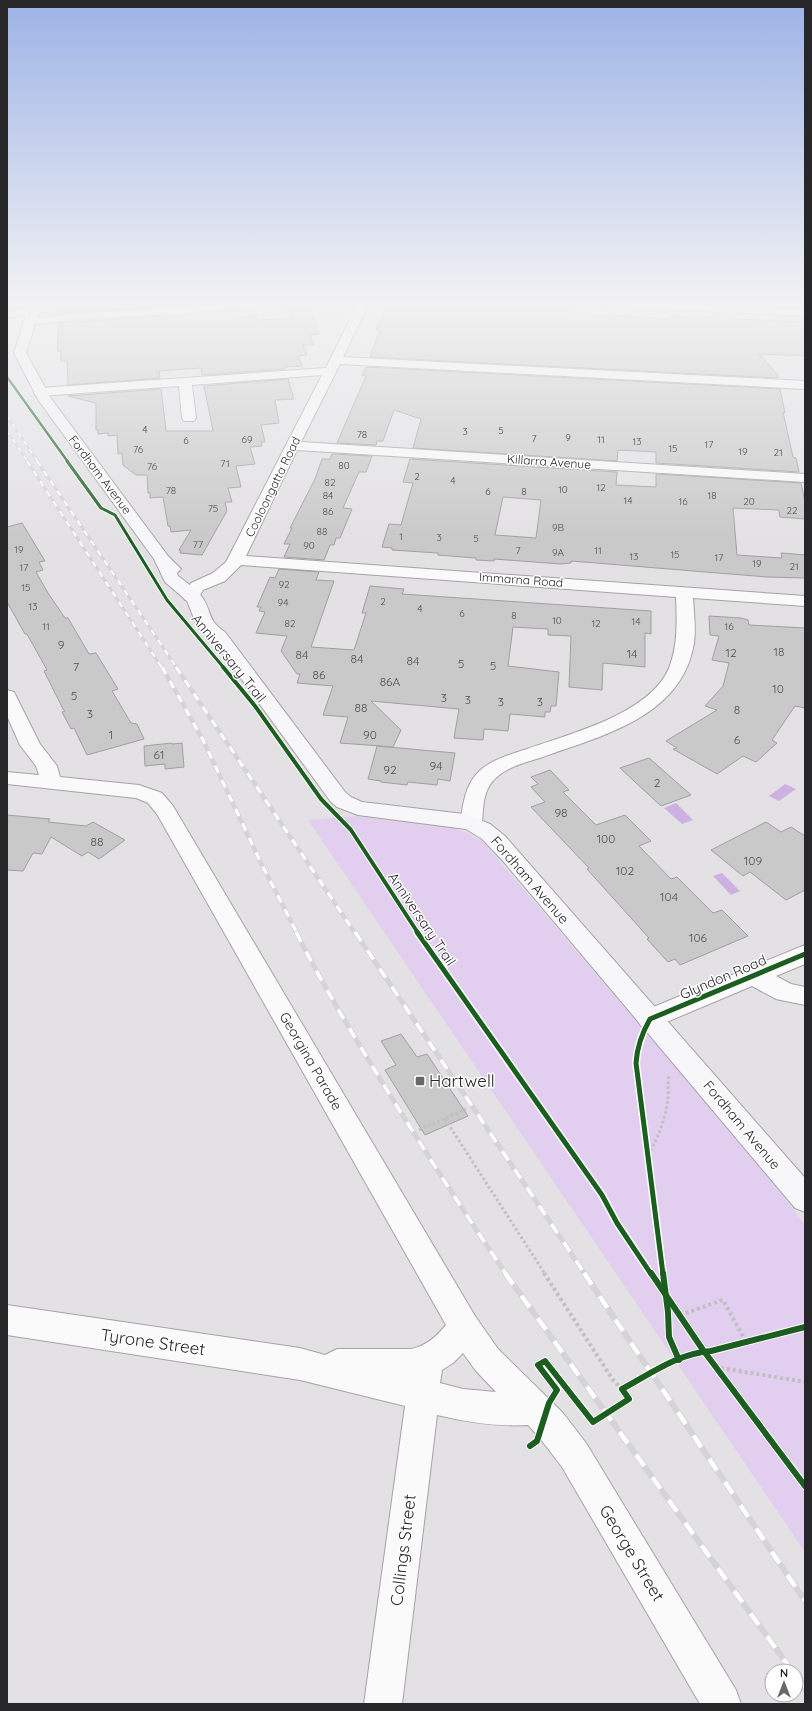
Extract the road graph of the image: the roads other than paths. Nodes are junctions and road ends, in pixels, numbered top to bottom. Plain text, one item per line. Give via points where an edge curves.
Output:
1 (34, 381) edge
2 (196, 381) edge
3 (326, 381) edge
4 (702, 381) edge
5 (185, 382) junction
6 (805, 385) edge
7 (40, 392) junction
8 (189, 418) dead end
9 (293, 446) junction
10 (805, 478) edge
11 (235, 563) junction
12 (684, 592) junction
13 (198, 593) junction
14 (805, 601) edge
15 (7, 696) edge
16 (7, 778) edge
17 (39, 781) junction
18 (472, 823) junction
19 (805, 954) edge
20 (754, 976) junction
21 (805, 996) edge
22 (650, 1019) junction
23 (805, 1199) edge
24 (7, 1320) edge
25 (464, 1326) junction
26 (426, 1361) junction
27 (300, 1364) junction
28 (423, 1396) junction
29 (534, 1408) junction
30 (383, 1704) edge
31 (722, 1704) edge

1 - 7 street, Fordham Avenue
2 - 5 street
3 - 9 street, Cooloongatta Road
4 - 6 street
5 - 7 street
5 - 8 street
7 - 13 street, Fordham Avenue via 162,559 172,580
9 - 10 street, Killarra Avenue
9 - 11 street, Cooloongatta Road
11 - 12 street, Immarna Road
11 - 13 street, Cooloongatta Road via 228,585 218,591
12 - 14 street, Immarna Road
12 - 18 street via 685,644 678,667 666,687 641,708 609,727 496,768 478,787
13 - 18 street, Fordham Avenue via 203,622 219,636 338,797 344,802 368,810
15 - 17 street via 31,746 30,773
16 - 17 street, Georgina Parade
17 - 25 street, Georgina Parade via 139,792 155,798 166,810
18 - 22 street, Fordham Avenue via 492,836
19 - 20 street, Glyndon Road
20 - 21 street via 785,992
20 - 22 street, Glyndon Road
22 - 23 street, Fordham Avenue
24 - 27 street, Tyrone Street
25 - 26 street, Tyrone Street via 447,1348
25 - 29 street, Georgina Parade via 487,1360
26 - 27 street, Tyrone Street via 411,1365
26 - 28 street, Collings Street
27 - 28 street, Tyrone Street
28 - 29 street, Tyrone Street via 507,1410
28 - 30 street, Collings Street
29 - 31 street, George Street via 574,1455

